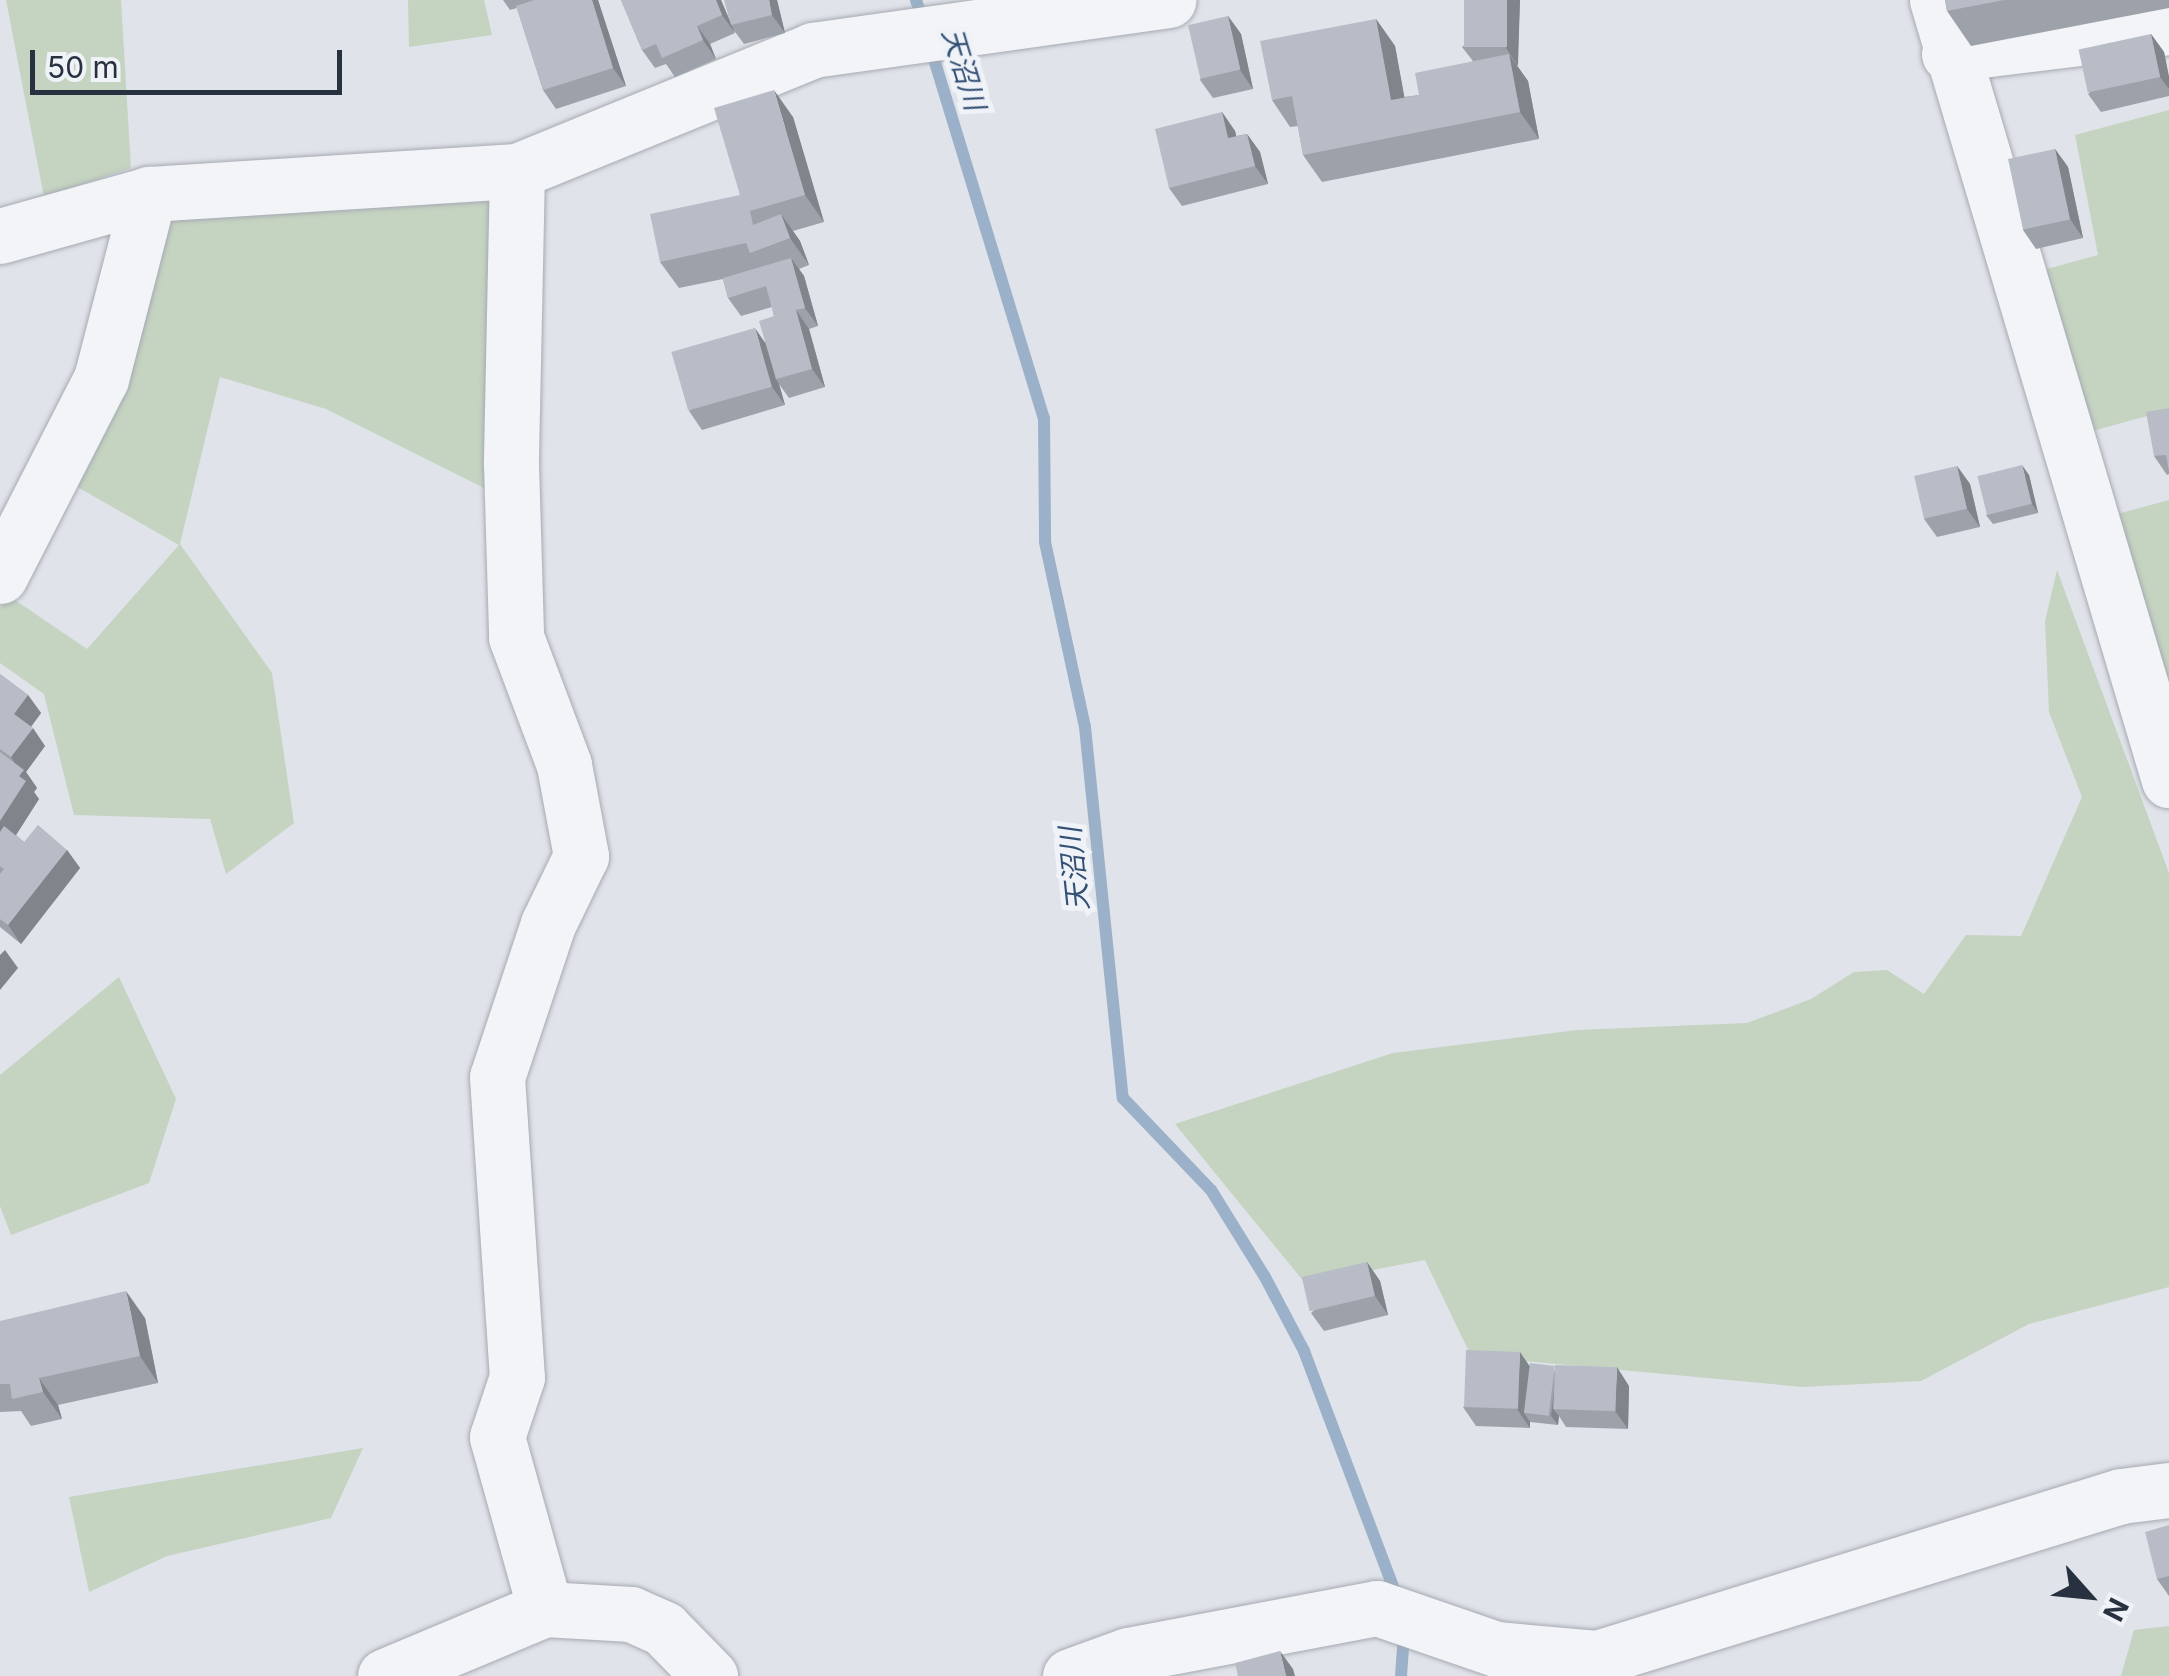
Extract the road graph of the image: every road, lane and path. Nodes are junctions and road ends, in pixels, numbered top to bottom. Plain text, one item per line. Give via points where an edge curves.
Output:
1 (1168, 0) edge
2 (1936, 0) edge
3 (2169, 27) edge
4 (1950, 54) junction
5 (516, 171) junction
6 (149, 194) junction
7 (0, 236) edge
8 (0, 576) edge
9 (2169, 780) edge
10 (2169, 1490) edge
11 (544, 1610) junction
12 (385, 1676) edge
13 (710, 1676) edge
14 (1070, 1676) edge

1 - 5 street via 813,50
2 - 4 street
3 - 4 street
4 - 9 street
5 - 6 street
5 - 11 street via 516,637 564,765 582,856 548,924 497,1077 517,1377 497,1437
6 - 7 street
6 - 8 street via 102,379
10 - 14 street via 2121,1496 1597,1658 1496,1649 1378,1608 1128,1655
11 - 12 street
11 - 13 street via 630,1614 664,1629

